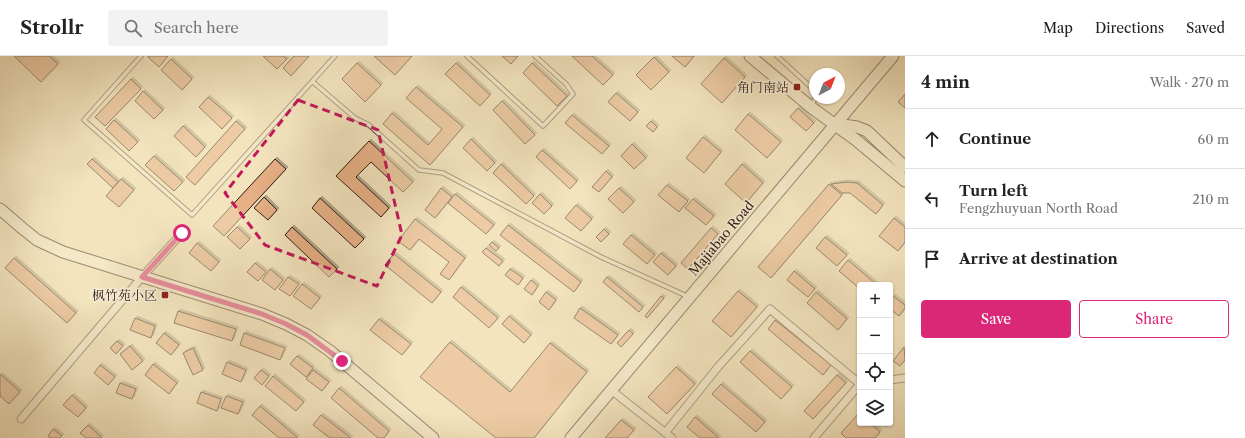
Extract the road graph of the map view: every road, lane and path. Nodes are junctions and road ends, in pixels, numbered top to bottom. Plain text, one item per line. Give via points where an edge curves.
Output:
1 (141, 56) edge
2 (335, 56) edge
3 (467, 56) edge
4 (535, 56) edge
5 (750, 56) edge
6 (777, 56) edge
7 (893, 56) edge
8 (313, 82) junction
9 (809, 85) edge
10 (809, 97) edge
11 (816, 104) edge
12 (836, 124) junction
13 (905, 167) edge
14 (905, 181) edge
15 (0, 209) edge
16 (182, 233) dead end
17 (142, 277) junction
18 (690, 297) junction
19 (905, 378) edge
20 (893, 380) edge
21 (857, 382) edge
22 (857, 388) edge
23 (611, 390) junction
24 (21, 419) dead end
25 (665, 433) junction
26 (433, 438) edge
27 (571, 438) edge
28 (672, 438) edge
29 (814, 438) edge

1 - 8 lane via 84,120 192,215
2 - 8 lane
3 - 4 lane via 544,126 573,94 566,84
5 - 10 street
6 - 9 lane
7 - 12 street, Majiabao Road
8 - 18 lane via 355,118 369,125 418,170 443,173 601,257
11 - 12 street via 825,118
12 - 13 street via 867,131
12 - 14 street
12 - 18 street, Majiabao Road
15 - 17 street via 37,240 63,252
16 - 17 street
17 - 24 street
17 - 26 street via 262,314 307,335 350,367
18 - 23 street, Majiabao Road
19 - 20 street
21 - 25 street via 770,309
22 - 29 street
23 - 25 street
23 - 27 street, Majiabao Road
25 - 28 street

